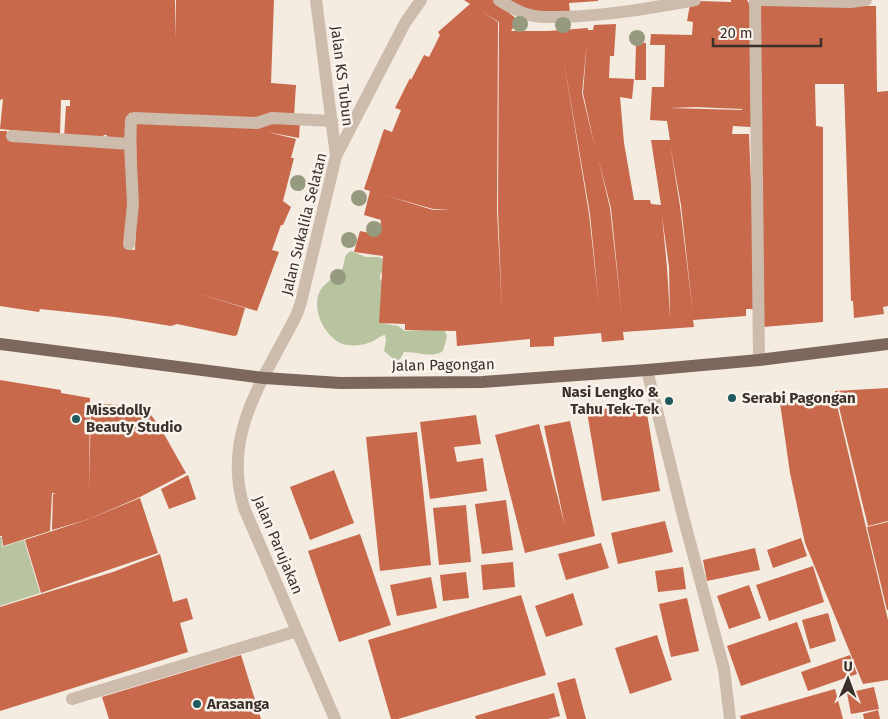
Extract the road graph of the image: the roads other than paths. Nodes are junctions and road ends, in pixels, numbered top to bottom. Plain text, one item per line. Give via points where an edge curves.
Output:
1 (316, 0) edge
2 (421, 0) edge
3 (499, 0) edge
4 (695, 0) edge
5 (757, 0) edge
6 (866, 0) edge
7 (850, 1) edge
8 (332, 121) junction
9 (12, 136) dead end
10 (130, 144) junction
11 (336, 156) junction
12 (129, 244) dead end
13 (0, 344) edge
14 (888, 344) edge
15 (759, 360) junction
16 (647, 370) junction
17 (264, 378) junction
18 (297, 631) junction
19 (72, 699) dead end
20 (335, 719) edge
21 (730, 719) edge

1 - 8 street, Jalan KS Tubun
2 - 11 street, Jalan Sukalila Selatan via 405,23
3 - 4 street via 531,16 554,17 654,8
5 - 7 street
5 - 15 street
6 - 7 street
8 - 10 street via 272,118 257,123 134,118 131,120
8 - 11 street, Jalan KS Tubun
9 - 10 street
10 - 12 street via 133,204
11 - 17 street, Jalan Sukalila Selatan via 301,302
13 - 17 main road, Jalan Pagongan
14 - 15 main road, Jalan Pagongan
15 - 16 main road, Jalan Pagongan
16 - 17 main road, Jalan Pagongan via 482,382 340,383
16 - 21 street via 724,669
17 - 18 street, Jalan Parujakan via 246,415 238,446 240,494
18 - 19 street
18 - 20 street, Jalan Parujakan

